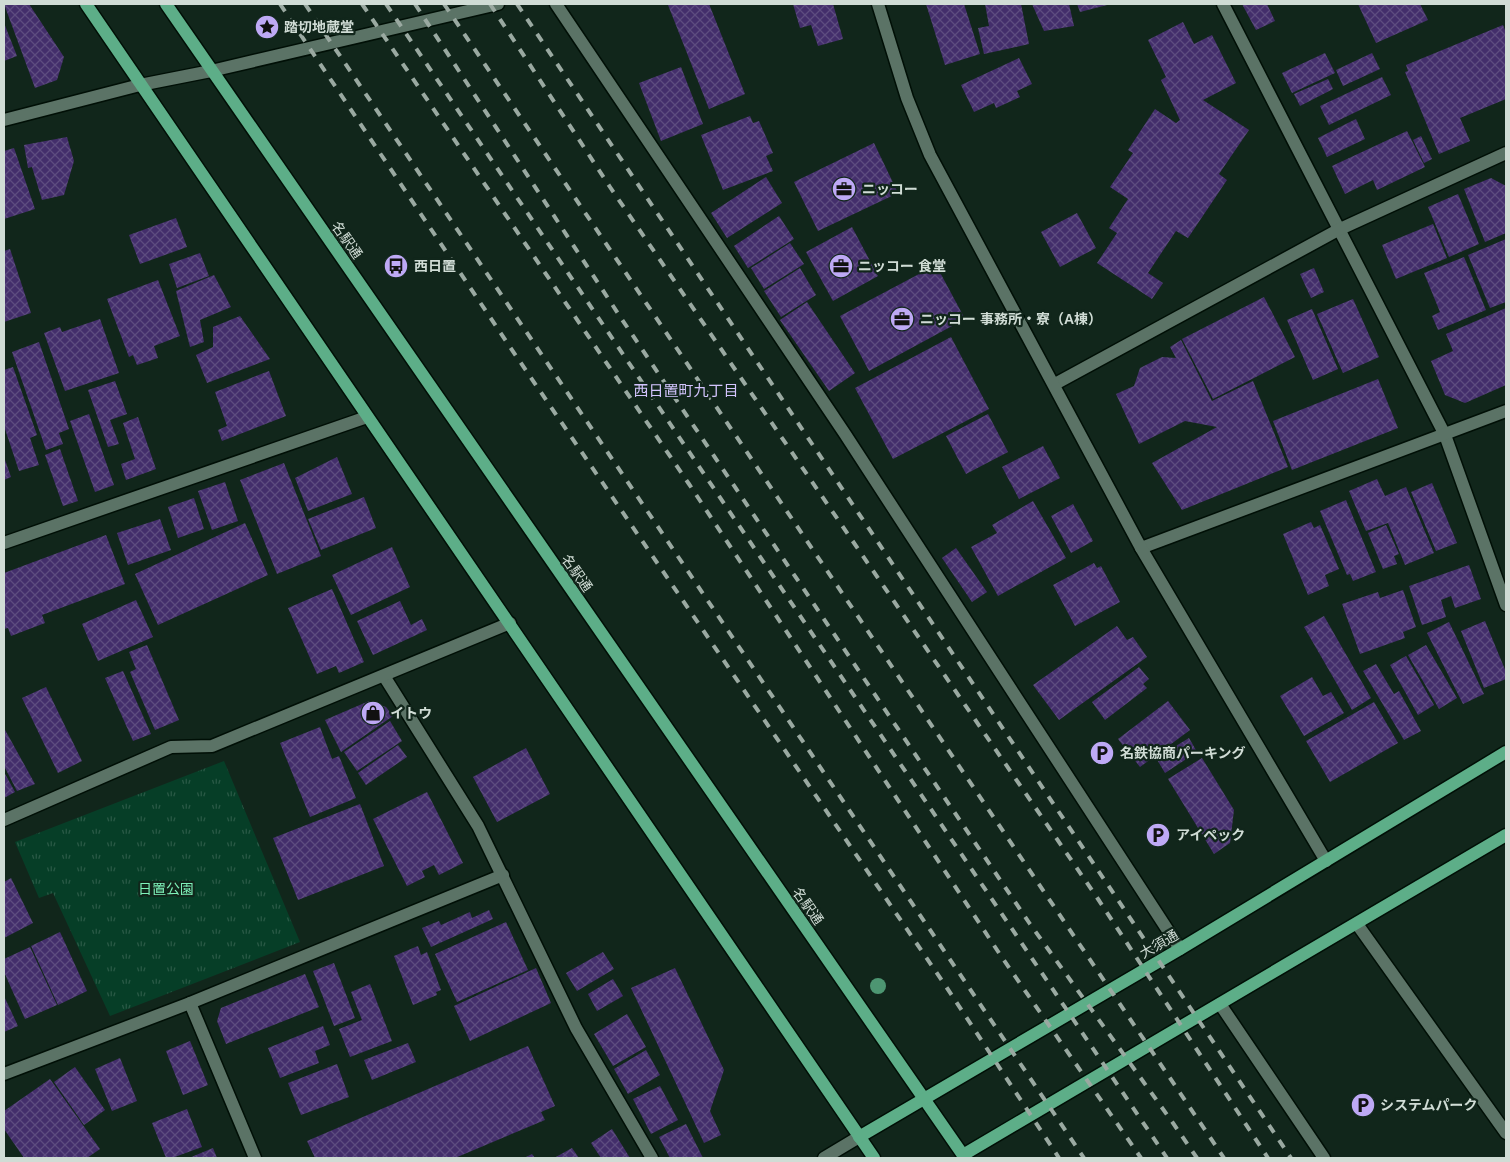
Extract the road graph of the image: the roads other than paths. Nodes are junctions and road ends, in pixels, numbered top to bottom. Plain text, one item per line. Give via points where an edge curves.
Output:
1 (86, 4) edge
2 (166, 4) edge
3 (498, 4) edge
4 (556, 4) edge
5 (878, 4) edge
6 (1223, 4) edge
7 (211, 71) junction
8 (140, 85) junction
9 (4, 120) edge
10 (1506, 153) edge
11 (1338, 230) junction
12 (1054, 384) junction
13 (1506, 411) edge
14 (367, 417) junction
15 (1444, 435) junction
16 (4, 543) edge
17 (1141, 548) junction
18 (1506, 605) edge
19 (510, 623) junction
20 (384, 676) junction
21 (1506, 752) edge
22 (4, 820) edge
23 (1506, 835) edge
24 (1326, 861) junction
25 (504, 875) junction
26 (1357, 924) junction
27 (1180, 949) junction
28 (190, 1003) junction
29 (1220, 1004) junction
30 (4, 1074) edge
31 (924, 1098) junction
32 (1506, 1133) edge
33 (859, 1137) junction
34 (962, 1157) edge
35 (255, 1158) edge
36 (652, 1158) edge
37 (824, 1158) edge
38 (874, 1158) edge
39 (1324, 1158) edge

1 - 8 main road
2 - 7 main road, 名駅通
3 - 7 street
4 - 27 street via 850,442
5 - 12 street via 907,98 930,155
6 - 11 street
7 - 8 street
7 - 31 main road, 名駅通
8 - 9 street
8 - 14 main road
10 - 11 street
11 - 12 street
11 - 15 street
12 - 17 street
13 - 15 street
14 - 16 street
14 - 19 main road
15 - 17 street
15 - 18 street
17 - 24 street
19 - 20 street
19 - 33 main road
20 - 22 street via 212,746 171,746
20 - 25 street via 478,826
21 - 24 main road, 大須通
23 - 26 main road
24 - 27 main road, 大須通
25 - 28 street
25 - 36 street via 576,1028
26 - 29 main road
26 - 32 street
27 - 31 main road, 大須通
28 - 30 street
28 - 35 street
29 - 34 main road
29 - 39 street
31 - 33 main road, 大須通
31 - 34 main road, 名駅通
33 - 37 street, 大須通
33 - 38 main road

